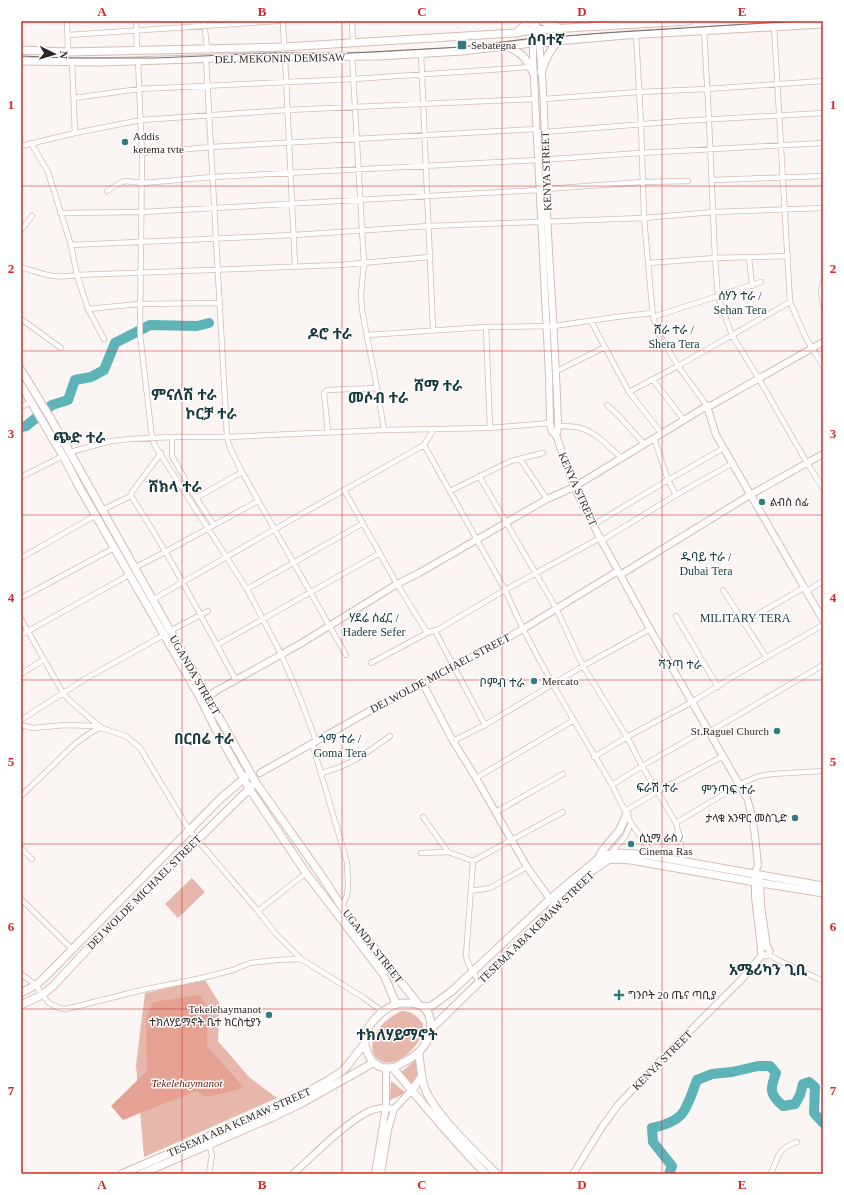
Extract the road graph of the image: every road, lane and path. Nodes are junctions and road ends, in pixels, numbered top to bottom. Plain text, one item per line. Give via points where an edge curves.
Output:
1 (67, 21) edge
2 (136, 21) edge
3 (278, 21) edge
4 (283, 21) edge
5 (352, 21) edge
6 (530, 21) edge
7 (534, 21) edge
8 (543, 21) edge
9 (689, 21) edge
10 (635, 22) edge
11 (204, 23) edge
12 (774, 23) edge
13 (823, 24) edge
14 (561, 29) junction
15 (137, 30) junction
16 (535, 30) junction
17 (704, 30) junction
18 (515, 33) junction
19 (68, 34) junction
20 (636, 35) junction
21 (559, 40) junction
22 (536, 42) junction
23 (353, 43) junction
24 (506, 46) junction
25 (284, 47) junction
26 (206, 48) junction
27 (21, 50) edge
28 (137, 51) junction
29 (68, 52) junction
30 (421, 53) junction
31 (352, 56) junction
32 (284, 57) junction
33 (206, 59) junction
34 (21, 61) edge
35 (72, 62) junction
36 (138, 62) junction
37 (532, 69) junction
38 (542, 72) junction
39 (422, 75) junction
40 (353, 79) junction
41 (823, 81) edge
42 (286, 82) junction
43 (777, 84) junction
44 (208, 85) junction
45 (139, 89) junction
46 (707, 89) junction
47 (638, 92) junction
48 (74, 98) junction
49 (535, 99) junction
50 (544, 99) junction
51 (423, 104) junction
52 (355, 108) junction
53 (287, 110) junction
54 (823, 113) edge
55 (209, 116) junction
56 (780, 116) junction
57 (141, 120) junction
58 (709, 120) junction
59 (641, 123) junction
60 (536, 129) junction
61 (75, 132) junction
62 (545, 132) junction
63 (424, 134) junction
64 (357, 139) junction
65 (31, 143) junction
66 (289, 143) junction
67 (823, 143) edge
68 (782, 145) junction
69 (21, 146) edge
70 (211, 147) junction
71 (711, 149) junction
72 (142, 153) junction
73 (641, 153) junction
74 (546, 159) junction
75 (538, 160) junction
76 (426, 165) junction
77 (359, 169) junction
78 (290, 173) junction
79 (823, 176) edge
80 (212, 177) junction
81 (783, 178) junction
82 (712, 180) junction
83 (688, 181) dead end
84 (142, 182) junction
85 (642, 182) junction
86 (546, 189) junction
87 (539, 190) junction
88 (107, 191) dead end
89 (427, 197) junction
90 (361, 200) junction
91 (292, 203) junction
92 (214, 208) junction
93 (823, 208) edge
94 (785, 209) junction
95 (142, 212) junction
96 (713, 212) junction
97 (60, 213) junction
98 (32, 216) dead end
99 (644, 218) junction
100 (541, 222) junction
101 (548, 222) junction
102 (429, 226) junction
103 (21, 230) edge
104 (362, 230) junction
105 (294, 235) junction
106 (216, 238) junction
107 (140, 242) junction
108 (71, 245) junction
109 (788, 256) junction
110 (430, 257) junction
111 (749, 257) junction
112 (715, 258) junction
113 (364, 263) junction
114 (648, 263) junction
115 (295, 266) junction
116 (21, 267) edge
117 (218, 270) junction
118 (141, 273) junction
119 (77, 275) junction
120 (823, 281) edge
121 (761, 282) dead end
122 (752, 286) junction
123 (718, 297) junction
124 (790, 302) junction
125 (219, 303) junction
126 (139, 304) junction
127 (823, 305) edge
128 (88, 309) junction
129 (652, 315) junction
130 (21, 319) edge
131 (591, 321) junction
132 (547, 326) junction
133 (554, 326) junction
134 (486, 327) junction
135 (433, 330) junction
136 (367, 335) junction
137 (732, 335) junction
138 (104, 339) dead end
139 (823, 342) edge
140 (605, 347) junction
141 (61, 348) dead end
142 (812, 348) junction
143 (678, 366) junction
144 (823, 366) edge
145 (21, 370) edge
146 (556, 372) junction
147 (549, 374) junction
148 (759, 379) junction
149 (653, 380) junction
150 (21, 385) edge
151 (377, 388) junction
152 (629, 392) junction
153 (33, 405) junction
154 (607, 405) dead end
155 (707, 406) junction
156 (21, 407) edge
157 (684, 420) junction
158 (550, 423) junction
159 (558, 426) junction
160 (490, 428) junction
161 (434, 429) junction
162 (384, 430) junction
163 (328, 432) junction
164 (662, 434) junction
165 (556, 435) junction
166 (172, 437) junction
167 (227, 437) junction
168 (152, 438) junction
169 (654, 438) junction
170 (644, 444) junction
171 (424, 445) junction
172 (724, 448) junction
173 (161, 453) junction
174 (543, 453) dead end
175 (67, 454) junction
176 (171, 454) junction
177 (823, 454) edge
178 (164, 458) junction
179 (622, 458) junction
180 (520, 459) junction
181 (807, 463) junction
182 (733, 464) junction
183 (242, 472) junction
184 (479, 476) junction
185 (21, 478) edge
186 (668, 480) junction
187 (574, 486) junction
188 (823, 488) edge
189 (344, 490) junction
190 (450, 491) junction
191 (193, 493) junction
192 (676, 495) junction
193 (750, 495) junction
194 (131, 496) junction
195 (187, 497) junction
196 (196, 498) junction
197 (547, 499) junction
198 (258, 501) junction
199 (102, 510) junction
200 (96, 515) junction
201 (506, 523) junction
202 (362, 524) junction
203 (214, 525) junction
204 (593, 525) junction
205 (207, 528) junction
206 (275, 529) junction
207 (600, 539) junction
208 (477, 540) junction
209 (114, 548) junction
210 (165, 552) junction
211 (380, 553) junction
212 (227, 556) junction
213 (21, 558) edge
214 (293, 562) junction
215 (134, 568) junction
216 (619, 573) junction
217 (536, 574) junction
218 (129, 575) junction
219 (823, 581) edge
220 (183, 583) junction
221 (397, 584) junction
222 (247, 589) junction
223 (806, 589) junction
224 (505, 590) junction
225 (724, 590) dead end
226 (311, 592) junction
227 (21, 598) edge
228 (152, 600) junction
229 (556, 608) junction
230 (208, 611) dead end
231 (200, 615) junction
232 (676, 616) dead end
233 (21, 619) edge
234 (262, 619) junction
235 (823, 620) edge
236 (743, 623) junction
237 (823, 625) edge
238 (329, 626) junction
239 (523, 629) junction
240 (650, 629) junction
241 (28, 631) junction
242 (435, 631) junction
243 (429, 632) junction
244 (167, 633) junction
245 (21, 635) edge
246 (217, 645) junction
247 (281, 654) junction
248 (346, 656) dead end
249 (766, 657) junction
250 (43, 660) junction
251 (371, 663) dead end
252 (823, 665) edge
253 (455, 666) junction
254 (584, 666) junction
255 (21, 674) edge
256 (236, 680) junction
257 (423, 684) junction
258 (553, 685) junction
259 (718, 687) junction
260 (62, 693) junction
261 (205, 699) junction
262 (692, 702) junction
263 (21, 720) edge
264 (574, 720) junction
265 (21, 725) edge
266 (485, 725) junction
267 (101, 727) junction
268 (708, 730) junction
269 (390, 736) dead end
270 (627, 737) junction
271 (453, 741) junction
272 (314, 742) junction
273 (723, 756) junction
274 (594, 757) junction
275 (642, 766) junction
276 (823, 771) edge
277 (260, 773) junction
278 (321, 773) junction
279 (250, 774) junction
280 (563, 774) dead end
281 (243, 778) junction
282 (476, 778) junction
283 (256, 783) junction
284 (740, 784) junction
285 (612, 785) junction
286 (249, 788) junction
287 (657, 792) junction
288 (21, 796) edge
289 (496, 812) junction
290 (563, 812) dead end
291 (626, 813) junction
292 (423, 817) dead end
293 (631, 823) junction
294 (676, 823) junction
295 (189, 830) junction
296 (197, 839) junction
297 (512, 839) junction
298 (21, 848) edge
299 (448, 852) junction
300 (421, 853) dead end
301 (610, 857) junction
302 (655, 857) junction
303 (599, 858) junction
304 (32, 859) dead end
305 (473, 861) junction
306 (684, 861) junction
307 (527, 867) junction
308 (682, 869) junction
309 (306, 873) junction
310 (758, 874) junction
311 (757, 882) junction
312 (823, 886) edge
313 (471, 891) junction
314 (823, 893) edge
315 (125, 894) junction
316 (21, 898) edge
317 (550, 900) junction
318 (132, 904) junction
319 (553, 906) junction
320 (342, 907) junction
321 (258, 911) junction
322 (72, 949) junction
323 (765, 951) junction
324 (301, 959) junction
325 (472, 973) junction
326 (21, 974) edge
327 (479, 981) junction
328 (823, 981) edge
329 (36, 985) junction
330 (21, 993) edge
331 (42, 995) junction
332 (396, 1004) junction
333 (21, 1005) edge
334 (420, 1005) junction
335 (382, 1011) junction
336 (430, 1030) junction
337 (365, 1043) junction
338 (419, 1053) junction
339 (373, 1063) junction
340 (390, 1068) junction
341 (422, 1076) junction
342 (412, 1090) junction
343 (294, 1103) junction
344 (386, 1107) junction
345 (394, 1109) junction
346 (209, 1140) junction
347 (797, 1142) dead end
348 (465, 1146) junction
349 (148, 1170) edge
350 (122, 1174) edge
351 (141, 1174) edge
352 (209, 1174) edge
353 (294, 1174) edge
354 (375, 1174) edge
355 (381, 1174) edge
356 (486, 1174) edge
357 (497, 1174) edge
358 (574, 1174) edge
359 (771, 1174) edge

1 - 19 street
2 - 15 street
3 - 11 street
4 - 25 street
5 - 23 street
6 - 18 main road
7 - 16 street
8 - 14 main road
9 - 10 main road, DEJ. MEKONIN DEMISAW
10 - 14 main road, DEJ. MEKONIN DEMISAW
11 - 15 street
11 - 26 street
12 - 13 main road, DEJ. MEKONIN DEMISAW
12 - 17 main road, DEJ. MEKONIN DEMISAW
12 - 43 street
14 - 16 main road, DEJ. MEKONIN DEMISAW
15 - 19 street
15 - 28 street
16 - 18 main road, DEJ. MEKONIN DEMISAW
16 - 22 street
17 - 20 main road, DEJ. MEKONIN DEMISAW
17 - 46 street
18 - 23 main road, DEJ. MEKONIN DEMISAW
19 - 29 street
20 - 21 main road, DEJ. MEKONIN DEMISAW
20 - 47 street
21 - 22 main road, DEJ. MEKONIN DEMISAW
21 - 38 main road via 544,63
22 - 24 main road, DEJ. MEKONIN DEMISAW
22 - 37 street
22 - 38 street, KENYA STREET
23 - 25 main road, DEJ. MEKONIN DEMISAW
24 - 30 main road, DEJ. MEKONIN DEMISAW
24 - 37 main road via 522,54
25 - 26 main road, DEJ. MEKONIN DEMISAW
26 - 28 main road, DEJ. MEKONIN DEMISAW
27 - 29 main road, DEJ. MEKONIN DEMISAW
28 - 29 main road, DEJ. MEKONIN DEMISAW
30 - 31 main road, DEJ. MEKONIN DEMISAW
30 - 39 street
31 - 32 main road, DEJ. MEKONIN DEMISAW
31 - 40 street
32 - 33 main road, DEJ. MEKONIN DEMISAW
32 - 42 street
33 - 36 main road, DEJ. MEKONIN DEMISAW
33 - 44 street
34 - 35 main road, DEJ. MEKONIN DEMISAW
35 - 36 main road, DEJ. MEKONIN DEMISAW
35 - 48 street
36 - 45 street
37 - 39 street
37 - 49 street
38 - 50 street, KENYA STREET
39 - 40 street
39 - 51 street
40 - 42 street
40 - 52 street
41 - 43 street
42 - 44 street
42 - 53 street
43 - 46 street
43 - 56 street
44 - 45 street
44 - 55 street
45 - 48 street
45 - 57 street
46 - 47 street
46 - 58 street
47 - 50 street
47 - 59 street
48 - 61 street
49 - 51 street
49 - 60 street
50 - 62 street, KENYA STREET
51 - 52 street
51 - 63 street
52 - 53 street
52 - 64 street
53 - 55 street
53 - 66 street
54 - 56 street
55 - 57 street
55 - 70 street
56 - 58 street
56 - 68 street
57 - 61 street
57 - 72 street
58 - 59 street
58 - 71 street
59 - 62 street
59 - 73 street
60 - 63 street
60 - 75 street
61 - 65 street
62 - 74 street, KENYA STREET
63 - 64 street
63 - 76 street
64 - 66 street
64 - 77 street
65 - 69 street
65 - 97 street via 48,172
66 - 70 street
66 - 78 street
67 - 68 street
68 - 71 street
68 - 81 street
70 - 72 street
70 - 80 street
71 - 73 street
71 - 82 street
72 - 84 street
73 - 74 street
73 - 85 street
74 - 75 street
74 - 86 street, KENYA STREET
75 - 76 street
75 - 87 street
76 - 77 street
76 - 89 street
77 - 78 street
77 - 90 street
78 - 80 street
78 - 91 street
79 - 81 street
80 - 84 street
80 - 92 street
81 - 82 street
81 - 94 street
82 - 96 street
83 - 85 street
84 - 88 street via 122,182
84 - 95 street
85 - 86 street
85 - 99 street
86 - 101 street, KENYA STREET
87 - 89 street
87 - 100 street
89 - 90 street
89 - 102 street
90 - 91 street
90 - 104 street
91 - 92 street
91 - 105 street
92 - 95 street
92 - 106 street
93 - 94 street
94 - 96 street
94 - 109 street
95 - 97 street
95 - 107 street
96 - 99 street
96 - 112 street
97 - 108 street
98 - 103 street
99 - 101 street
99 - 114 street
100 - 101 street
100 - 102 street
100 - 132 street
101 - 133 street, KENYA STREET
102 - 104 street
102 - 110 street
104 - 105 street
104 - 113 street
105 - 106 street
105 - 115 street
106 - 107 street
106 - 117 street
107 - 108 street
107 - 118 street
108 - 119 street
109 - 111 street
109 - 124 street
110 - 113 street
110 - 135 street
111 - 112 street
111 - 122 street
112 - 114 street
112 - 123 street
113 - 115 street
113 - 136 street via 361,294
114 - 129 street
115 - 117 street
116 - 119 street via 57,277
117 - 118 street
117 - 125 street
118 - 119 street
118 - 126 street
119 - 128 street
120 - 127 street
121 - 122 street
122 - 123 street
123 - 129 street
123 - 137 street
124 - 137 street
124 - 142 street
125 - 126 street
125 - 167 street
126 - 128 street
126 - 168 street via 145,388
128 - 138 street
129 - 131 street
129 - 143 street via 659,334
130 - 141 street
131 - 133 street
131 - 140 street
132 - 133 street
132 - 134 street
132 - 147 street
133 - 146 street, KENYA STREET
134 - 135 street
134 - 160 street
135 - 136 street
136 - 151 street
137 - 143 street
137 - 148 street
139 - 142 street
140 - 146 street
140 - 152 street
142 - 144 street
142 - 148 street
143 - 149 street
143 - 155 street
145 - 175 main road, UGANDA STREET via 51,419
146 - 147 street
146 - 159 street, KENYA STREET
147 - 158 street
148 - 155 street
148 - 181 street
149 - 152 street
149 - 157 street
150 - 153 main road, UGANDA STREET
151 - 162 street
151 - 163 street via 326,390 324,393
152 - 164 street
153 - 156 street
153 - 175 main road, UGANDA STREET
154 - 170 street
155 - 157 street
155 - 172 street via 716,435
157 - 164 street
158 - 160 street
158 - 165 street via 552,432
159 - 165 street, KENYA STREET
159 - 179 street via 588,431
160 - 161 street
161 - 162 street
161 - 171 street
162 - 163 street
163 - 167 street
164 - 169 street
165 - 187 street, KENYA STREET
166 - 167 street
166 - 168 street
166 - 176 street
167 - 183 street
168 - 173 street
168 - 175 street via 111,441
169 - 170 street
169 - 186 street
170 - 179 street
171 - 189 street
171 - 190 street
172 - 182 street
172 - 186 street
173 - 178 street
173 - 194 street
174 - 180 street
175 - 185 street
175 - 199 main road, UGANDA STREET
175 - 200 main road, UGANDA STREET
176 - 178 street
176 - 191 street
177 - 181 street, DEJ WOLDE MICHAEL STREET
178 - 195 street
179 - 187 street
180 - 184 street
180 - 197 street
181 - 188 street
181 - 193 street, DEJ WOLDE MICHAEL STREET
182 - 192 street
182 - 193 street
183 - 196 street
183 - 198 street
184 - 190 street
184 - 201 street
186 - 192 street
186 - 204 street
187 - 197 street
187 - 204 street, KENYA STREET
189 - 202 street
189 - 206 street
190 - 208 street
191 - 195 street
191 - 196 street
192 - 207 street
193 - 216 street, DEJ WOLDE MICHAEL STREET
193 - 223 street
194 - 199 street
194 - 210 street
195 - 205 street
196 - 203 street
197 - 201 street
198 - 203 street
198 - 206 street
199 - 215 main road, UGANDA STREET
200 - 209 main road, UGANDA STREET
200 - 213 street
201 - 208 street
201 - 217 street
202 - 211 street
202 - 214 street
203 - 205 street
204 - 207 street, KENYA STREET
205 - 210 street
205 - 212 street
206 - 212 street
206 - 214 street
207 - 216 street, KENYA STREET
207 - 217 street
208 - 221 street
208 - 224 street
209 - 218 main road, UGANDA STREET
209 - 227 street
210 - 215 street
210 - 220 street
211 - 221 street
211 - 226 street
212 - 220 street
212 - 222 street
214 - 222 street
214 - 226 street
215 - 228 main road, UGANDA STREET
216 - 229 street, DEJ WOLDE MICHAEL STREET
216 - 240 street, KENYA STREET
217 - 224 street
217 - 229 street
218 - 241 street
218 - 244 main road, UGANDA STREET
219 - 223 street
220 - 228 street
220 - 231 street
221 - 238 street
221 - 243 street
222 - 234 street
223 - 235 street
223 - 236 street
224 - 239 street
224 - 242 street
225 - 236 street
226 - 234 street
226 - 238 street
228 - 244 main road, UGANDA STREET
229 - 239 street, DEJ WOLDE MICHAEL STREET
229 - 254 street
230 - 231 street
231 - 244 street
231 - 246 street
232 - 259 street
233 - 241 street
234 - 246 street
234 - 247 street
236 - 249 street
237 - 249 street
238 - 247 street
238 - 248 street
239 - 253 street, DEJ WOLDE MICHAEL STREET
239 - 258 street
240 - 254 street
240 - 262 street, KENYA STREET
241 - 245 street
241 - 250 street
242 - 243 street
242 - 253 street
243 - 251 street
244 - 260 street
244 - 261 main road, UGANDA STREET
246 - 256 street
247 - 256 street
247 - 272 street via 300,698
249 - 259 street
250 - 255 street
250 - 260 street
252 - 268 street
253 - 257 street, DEJ WOLDE MICHAEL STREET
253 - 266 street
254 - 258 street
254 - 270 street
256 - 261 street
257 - 271 street
257 - 272 street, DEJ WOLDE MICHAEL STREET
258 - 264 street
258 - 266 street
259 - 262 street
260 - 263 street
260 - 267 street
261 - 279 main road, UGANDA STREET
261 - 281 main road, UGANDA STREET
262 - 268 street, KENYA STREET
262 - 270 street
264 - 274 street
264 - 282 street
265 - 267 street via 33,728 66,725
266 - 271 street
267 - 288 street via 76,743
267 - 295 street via 126,736 140,748
268 - 273 street, KENYA STREET
268 - 275 street
269 - 278 street via 350,763
270 - 274 street
270 - 275 street
271 - 282 street
272 - 277 street, DEJ WOLDE MICHAEL STREET
272 - 278 street
273 - 284 street, KENYA STREET
273 - 287 street
274 - 285 street
275 - 285 street
275 - 287 street
276 - 284 street via 766,774
277 - 279 street, DEJ WOLDE MICHAEL STREET
277 - 283 street
278 - 320 street via 347,862 348,895
279 - 281 main road, DEJ WOLDE MICHAEL STREET
279 - 283 main road, UGANDA STREET
280 - 289 street
281 - 286 main road, UGANDA STREET
281 - 295 main road, DEJ WOLDE MICHAEL STREET
282 - 289 street
283 - 286 main road, DEJ WOLDE MICHAEL STREET
283 - 320 main road, UGANDA STREET
284 - 294 street
284 - 310 street, KENYA STREET via 752,816
285 - 291 street
286 - 296 main road, DEJ WOLDE MICHAEL STREET
286 - 309 main road, UGANDA STREET
287 - 291 street
287 - 294 street
289 - 297 street
290 - 297 street
291 - 293 street
291 - 303 main road via 619,831
292 - 299 street
293 - 301 street via 625,837
293 - 302 street
294 - 306 street
295 - 296 street
295 - 315 main road, DEJ WOLDE MICHAEL STREET
296 - 318 main road, DEJ WOLDE MICHAEL STREET
296 - 321 street
297 - 305 street
297 - 307 street
298 - 304 street
299 - 300 street
299 - 305 street
301 - 302 main road, TESEMA ABA KEMAW STREET via 626,853
301 - 303 main road, TESEMA ABA KEMAW STREET
301 - 308 main road, TESEMA ABA KEMAW STREET
301 - 319 main road, TESEMA ABA KEMAW STREET
302 - 306 main road, TESEMA ABA KEMAW STREET
303 - 317 main road, TESEMA ABA KEMAW STREET
305 - 313 street
306 - 308 street
306 - 310 main road, TESEMA ABA KEMAW STREET
307 - 313 street via 490,888
307 - 317 street
308 - 311 main road, TESEMA ABA KEMAW STREET
309 - 321 street
309 - 332 main road, UGANDA STREET via 384,975
310 - 311 street, KENYA STREET
310 - 312 main road, TESEMA ABA KEMAW STREET
311 - 314 main road, TESEMA ABA KEMAW STREET
311 - 323 street, KENYA STREET
313 - 325 street via 466,956
315 - 318 main road
315 - 322 main road, DEJ WOLDE MICHAEL STREET
316 - 322 street
317 - 319 street
317 - 325 main road, TESEMA ABA KEMAW STREET
318 - 331 main road, DEJ WOLDE MICHAEL STREET
319 - 327 main road, TESEMA ABA KEMAW STREET via 549,914
320 - 334 main road, UGANDA STREET
321 - 324 street via 275,933
322 - 329 main road, DEJ WOLDE MICHAEL STREET
323 - 328 street via 778,960
323 - 358 street, KENYA STREET via 742,979 618,1105
324 - 331 street via 250,963 202,978 66,1009 56,1007
324 - 335 street
325 - 327 street
325 - 334 main road, TESEMA ABA KEMAW STREET via 430,1007
326 - 329 street
327 - 336 main road, TESEMA ABA KEMAW STREET
329 - 330 main road, DEJ WOLDE MICHAEL STREET
329 - 331 street
331 - 333 main road, DEJ WOLDE MICHAEL STREET
332 - 334 main road
332 - 335 main road
334 - 336 main road via 429,1016
335 - 337 main road via 365,1036
336 - 338 main road via 428,1040
337 - 339 main road via 366,1051
337 - 343 main road, TESEMA ABA KEMAW STREET via 341,1072
338 - 340 main road
338 - 341 main road
339 - 340 main road
339 - 343 main road, TESEMA ABA KEMAW STREET
340 - 342 main road
340 - 344 street
341 - 342 main road
341 - 348 main road via 431,1100
342 - 345 street
342 - 348 main road via 437,1122
343 - 346 main road, TESEMA ABA KEMAW STREET
344 - 345 street
344 - 353 street via 365,1113 335,1136
344 - 354 street
345 - 355 street
346 - 349 main road, TESEMA ABA KEMAW STREET
346 - 352 street via 212,1155
347 - 359 street via 782,1150
348 - 356 main road
348 - 357 main road
349 - 350 main road, TESEMA ABA KEMAW STREET
349 - 351 main road, TESEMA ABA KEMAW STREET

